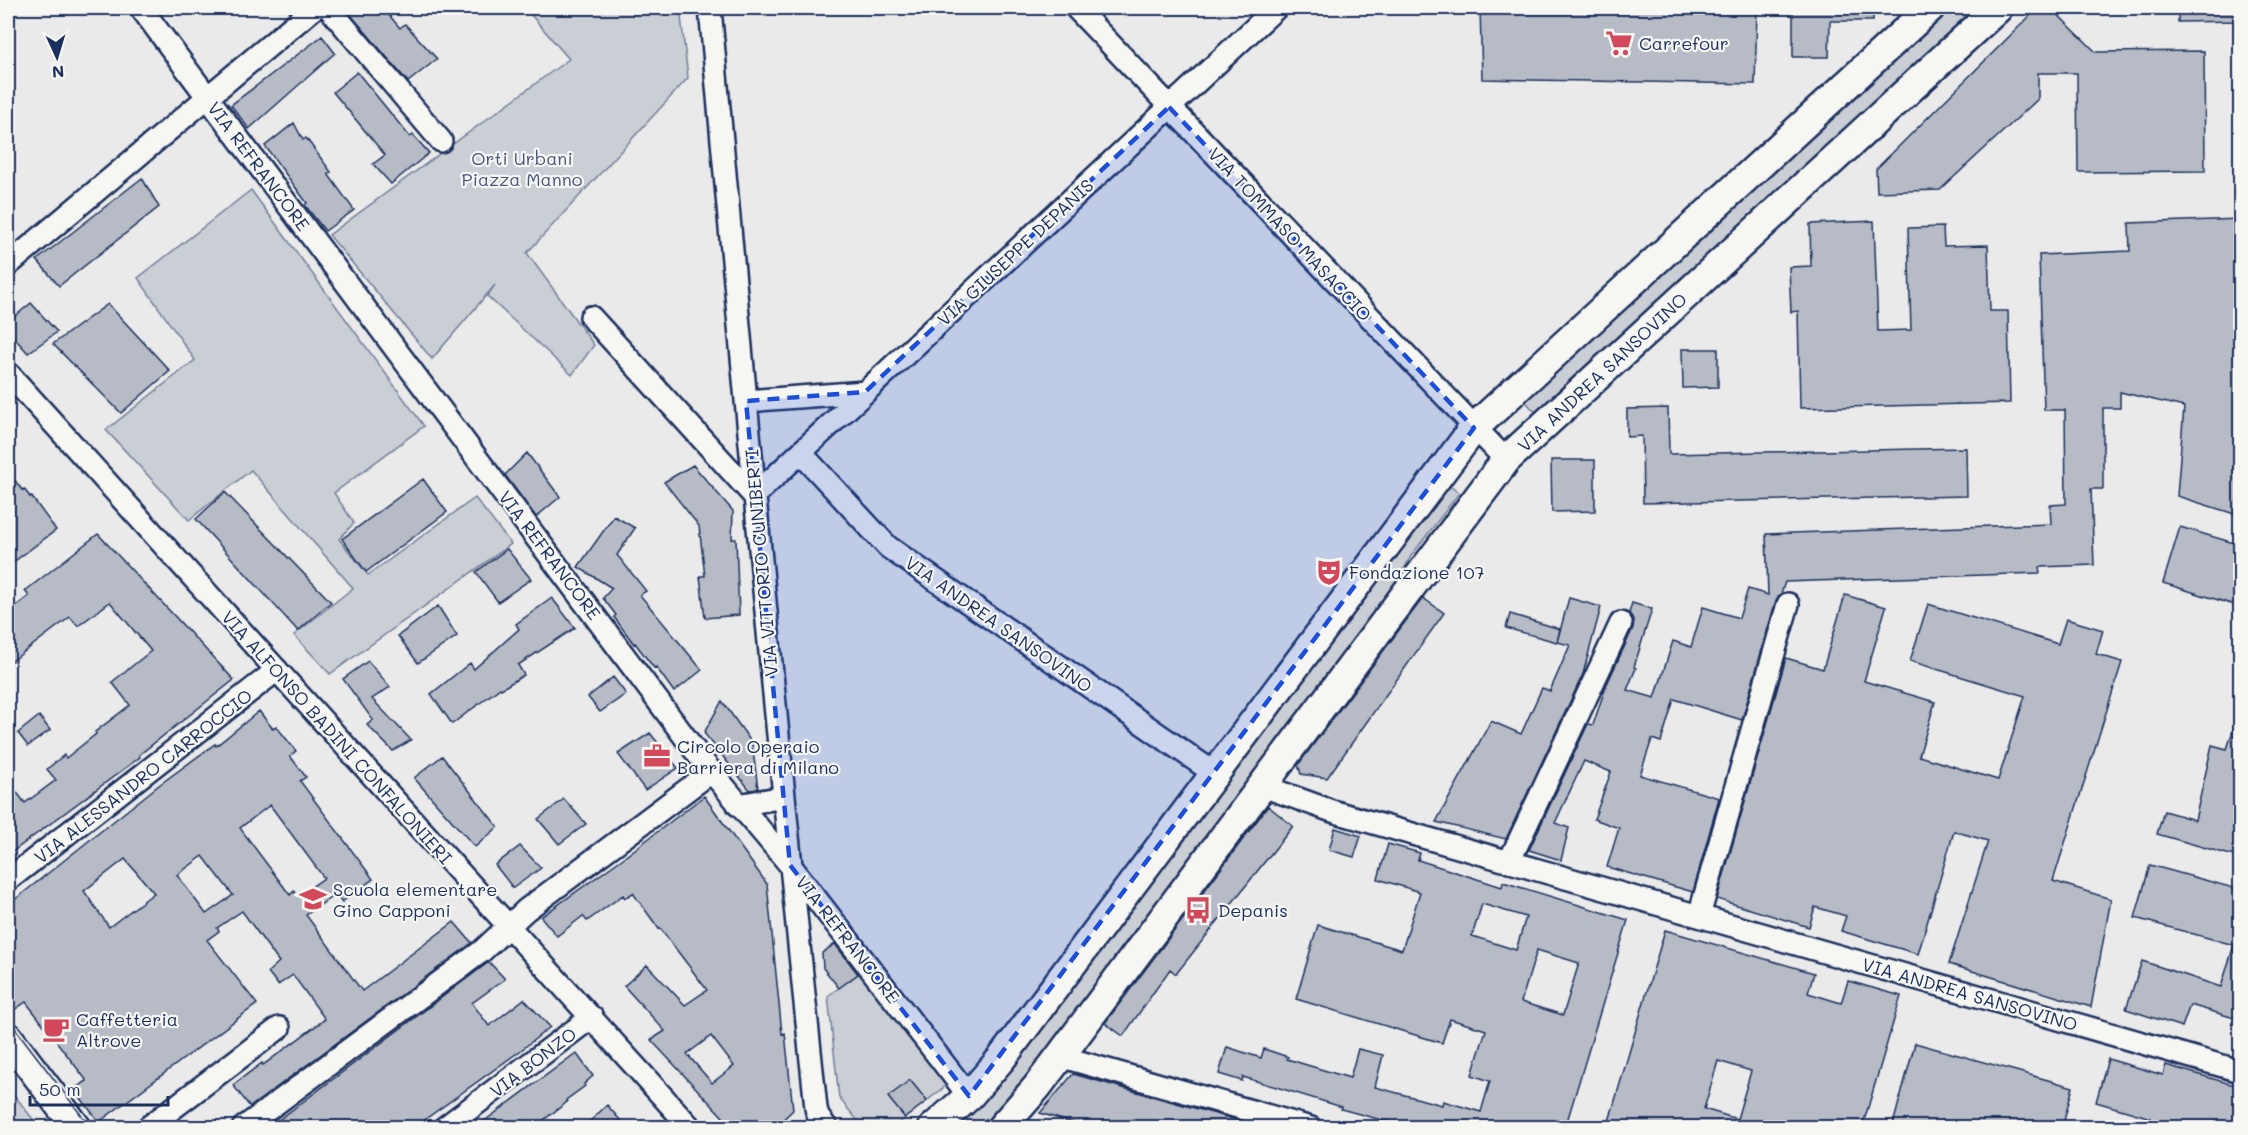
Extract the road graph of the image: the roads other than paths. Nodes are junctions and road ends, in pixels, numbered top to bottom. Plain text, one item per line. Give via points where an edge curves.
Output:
1 (141, 8) edge
2 (314, 8) edge
3 (329, 8) edge
4 (710, 8) edge
5 (1076, 8) edge
6 (1276, 8) edge
7 (1930, 8) edge
8 (1998, 8) edge
9 (208, 98) junction
10 (1169, 107) junction
11 (441, 141) dead end
12 (8, 265) edge
13 (591, 317) dead end
14 (8, 373) edge
15 (865, 392) junction
16 (746, 401) junction
17 (1474, 428) junction
18 (801, 453) junction
19 (1506, 460) junction
20 (754, 496) junction
21 (1788, 604) dead end
22 (1621, 622) dead end
23 (277, 670) junction
24 (711, 772) junction
25 (1214, 773) junction
26 (1263, 786) junction
27 (784, 797) junction
28 (738, 805) junction
29 (1509, 862) junction
30 (790, 865) junction
31 (8, 880) edge
32 (1700, 916) junction
33 (510, 926) junction
34 (592, 1017) junction
35 (279, 1028) dead end
36 (10, 1044) edge
37 (1059, 1056) junction
38 (2241, 1071) edge
39 (969, 1096) junction
40 (817, 1124) edge
41 (77, 1128) edge
42 (147, 1128) edge
43 (243, 1128) edge
44 (444, 1128) edge
45 (691, 1128) edge
46 (933, 1128) edge
47 (1001, 1128) edge
48 (1311, 1128) edge

1 - 9 street, VIA REFRANCORE
2 - 9 street
3 - 11 street
4 - 16 street, VIA VITTORIO CUNIBERTI
5 - 10 street, VIA TOMMASO MASACCIO
6 - 10 street, VIA GIUSEPPE DEPANIS
7 - 17 main road
8 - 19 main road, VIA ANDREA SANSOVINO
9 - 12 street
9 - 24 street, VIA REFRANCORE
10 - 15 street, VIA GIUSEPPE DEPANIS
10 - 17 street, VIA TOMMASO MASACCIO
13 - 20 street
14 - 23 street, VIA ALFONSO BADINI CONFALONIERI
15 - 16 street
15 - 18 street, VIA GIUSEPPE DEPANIS
16 - 20 street, VIA VITTORIO CUNIBERTI
17 - 19 street, VIA TOMMASO MASACCIO
17 - 25 main road
18 - 20 street, VIA GIUSEPPE DEPANIS
18 - 25 street, VIA ANDREA SANSOVINO via 888,547
19 - 26 main road, VIA ANDREA SANSOVINO
20 - 27 street, VIA VITTORIO CUNIBERTI
21 - 32 street
22 - 29 street
23 - 31 street, VIA ALESSANDRO CARROCCIO
23 - 33 street, VIA ALFONSO BADINI CONFALONIERI
24 - 28 street, VIA REFRANCORE
24 - 33 street
25 - 39 main road via 1001,1059
26 - 29 street, VIA ANDREA SANSOVINO via 1332,811
26 - 37 main road, VIA ANDREA SANSOVINO
27 - 28 street
27 - 30 street, VIA VITTORIO CUNIBERTI
28 - 30 street, VIA REFRANCORE
29 - 32 street, VIA ANDREA SANSOVINO
30 - 39 street, VIA REFRANCORE
30 - 40 street, VIA VITTORIO CUNIBERTI
32 - 38 street, VIA ANDREA SANSOVINO
33 - 34 street, VIA ALFONSO BADINI CONFALONIERI
33 - 43 street via 482,951
34 - 44 street, VIA BONZO
34 - 45 street, VIA ALFONSO BADINI CONFALONIERI
35 - 42 street
36 - 41 main road
37 - 47 main road, VIA ANDREA SANSOVINO
37 - 48 street
39 - 46 main road

